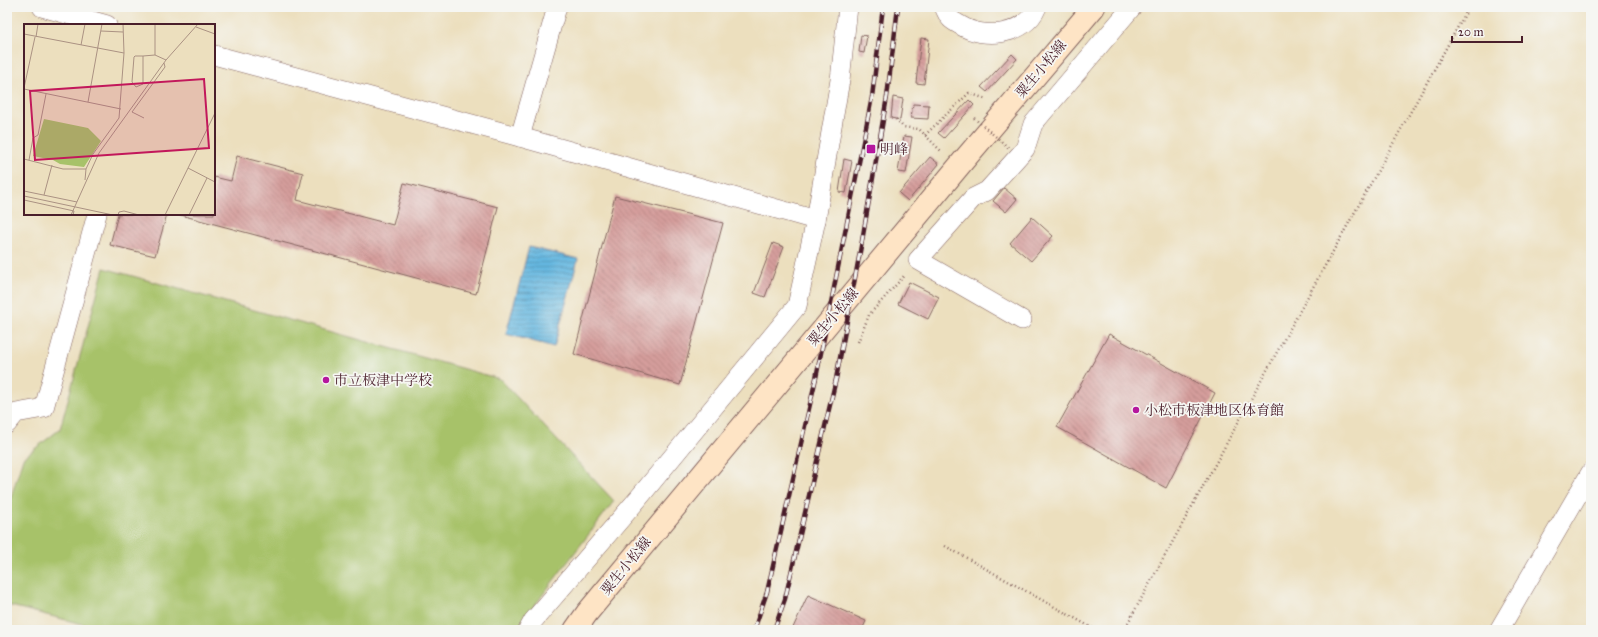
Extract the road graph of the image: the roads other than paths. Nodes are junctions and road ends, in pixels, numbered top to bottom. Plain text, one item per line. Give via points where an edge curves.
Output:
1 (42, 7) edge
2 (557, 7) edge
3 (848, 7) edge
4 (944, 7) edge
5 (1038, 7) edge
6 (1094, 7) edge
7 (1132, 7) edge
8 (103, 24) edge
9 (215, 55) edge
10 (520, 137) junction
11 (97, 215) edge
12 (816, 220) junction
13 (1022, 320) dead end
14 (7, 424) edge
15 (1591, 472) edge
16 (528, 630) edge
17 (575, 630) edge
18 (1499, 630) edge

1 - 8 street
2 - 10 street
3 - 12 street via 840,80
4 - 5 street via 950,19 969,30 990,34 1009,32 1027,21
6 - 17 main road, 粟生小松線 via 688,490
7 - 13 street via 1033,124 1025,149 987,191 973,198 918,260
9 - 10 street
10 - 12 street
11 - 14 street via 44,408 16,414
12 - 16 street via 797,306
15 - 18 street

